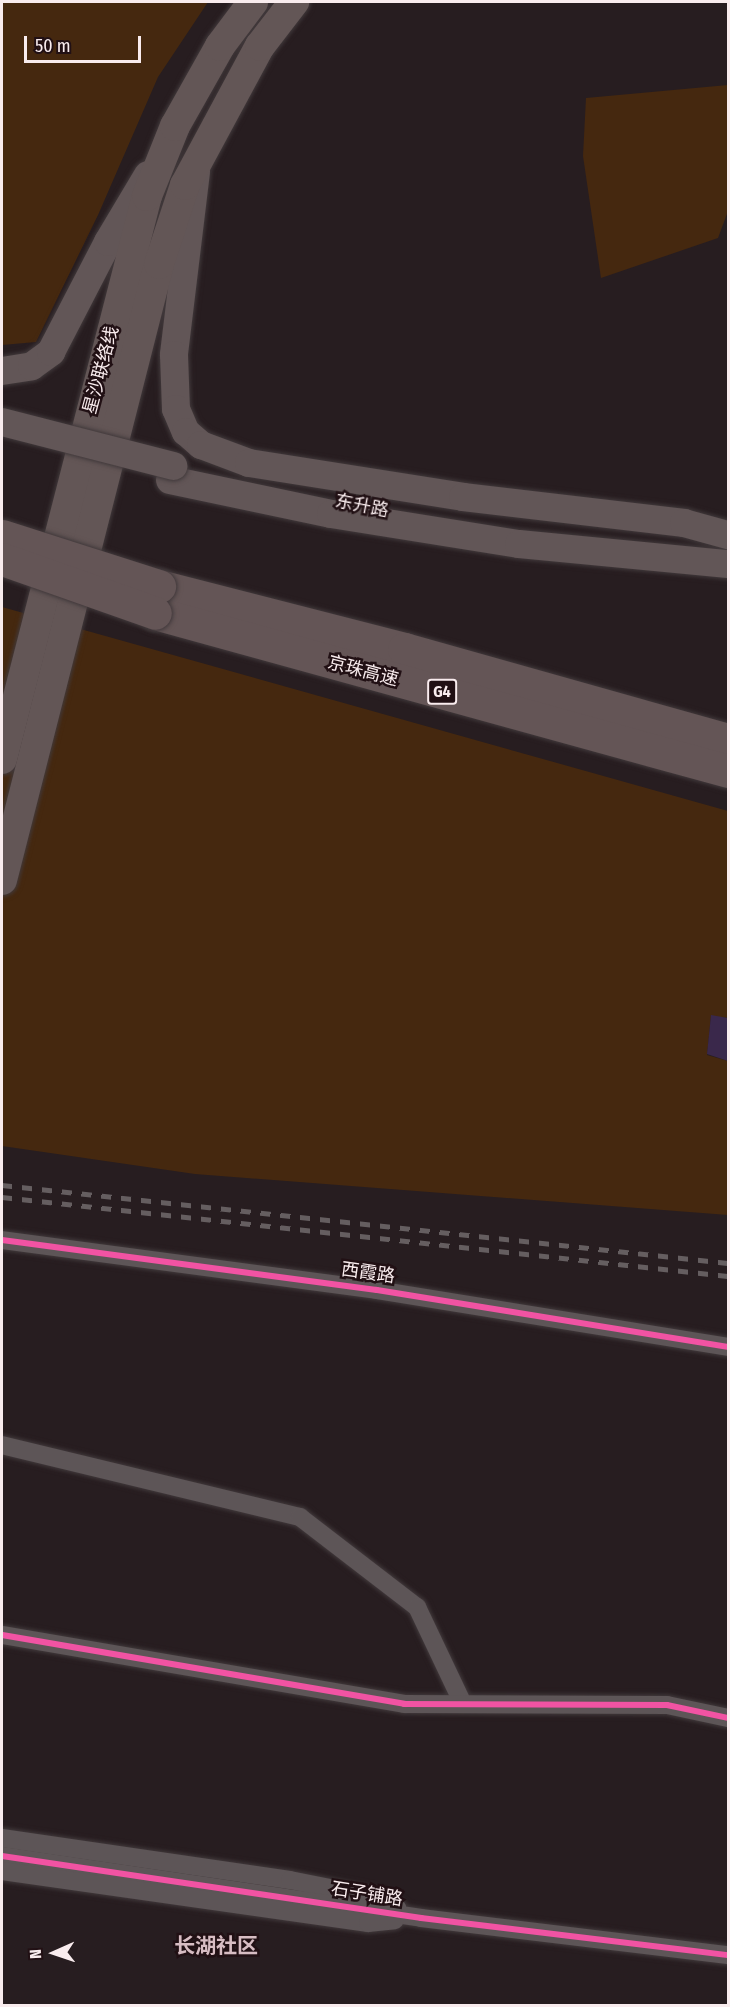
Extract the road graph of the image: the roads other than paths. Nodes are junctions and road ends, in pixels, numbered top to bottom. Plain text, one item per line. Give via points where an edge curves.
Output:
1 (254, 2) edge
2 (294, 2) edge
3 (171, 137) junction
4 (196, 162) junction
5 (2, 371) edge
6 (2, 422) edge
7 (2, 437) edge
8 (171, 473) junction
9 (2, 536) edge
10 (729, 536) edge
11 (729, 551) edge
12 (2, 559) edge
13 (729, 564) edge
14 (157, 600) junction
15 (404, 649) junction
16 (729, 722) edge
17 (729, 740) edge
18 (2, 759) edge
19 (729, 771) edge
20 (2, 880) edge
21 (2, 1240) edge
22 (729, 1347) edge
23 (2, 1445) edge
24 (2, 1635) edge
25 (463, 1704) junction
26 (729, 1718) edge
27 (2, 1838) edge
28 (2, 1856) edge
29 (2, 1871) edge
30 (421, 1918) junction
31 (729, 1955) edge

1 - 3 highway, 星沙联络线 via 220,46
2 - 4 highway via 260,46
3 - 5 main road via 108,242 51,352 32,366
3 - 18 highway, 星沙联络线 via 147,196 69,486
4 - 10 main road via 174,355 176,409 186,432 201,445 249,463 463,497 684,523
4 - 20 highway via 159,264
6 - 8 main road, 东升路, bridge
7 - 8 main road, 东升路
8 - 11 main road, 东升路 via 518,535
8 - 13 main road, 东升路 via 331,514 519,544
9 - 14 highway, 京珠高速 / G4, bridge
12 - 14 highway, 京珠高速 / G4, bridge
14 - 15 highway, 京珠高速 / G4
14 - 19 highway, 京珠高速 / G4
15 - 16 highway
15 - 17 highway, 京珠高速 / G4
21 - 22 street, 西霞路 via 377,1290
23 - 25 street via 300,1517 417,1607
24 - 25 street via 404,1704
25 - 26 street via 667,1705
27 - 30 street, 石子铺路 via 347,1891 370,1896
28 - 30 street, 石子铺路
29 - 30 street, 石子铺路 via 368,1923
30 - 31 street, 石子铺路

